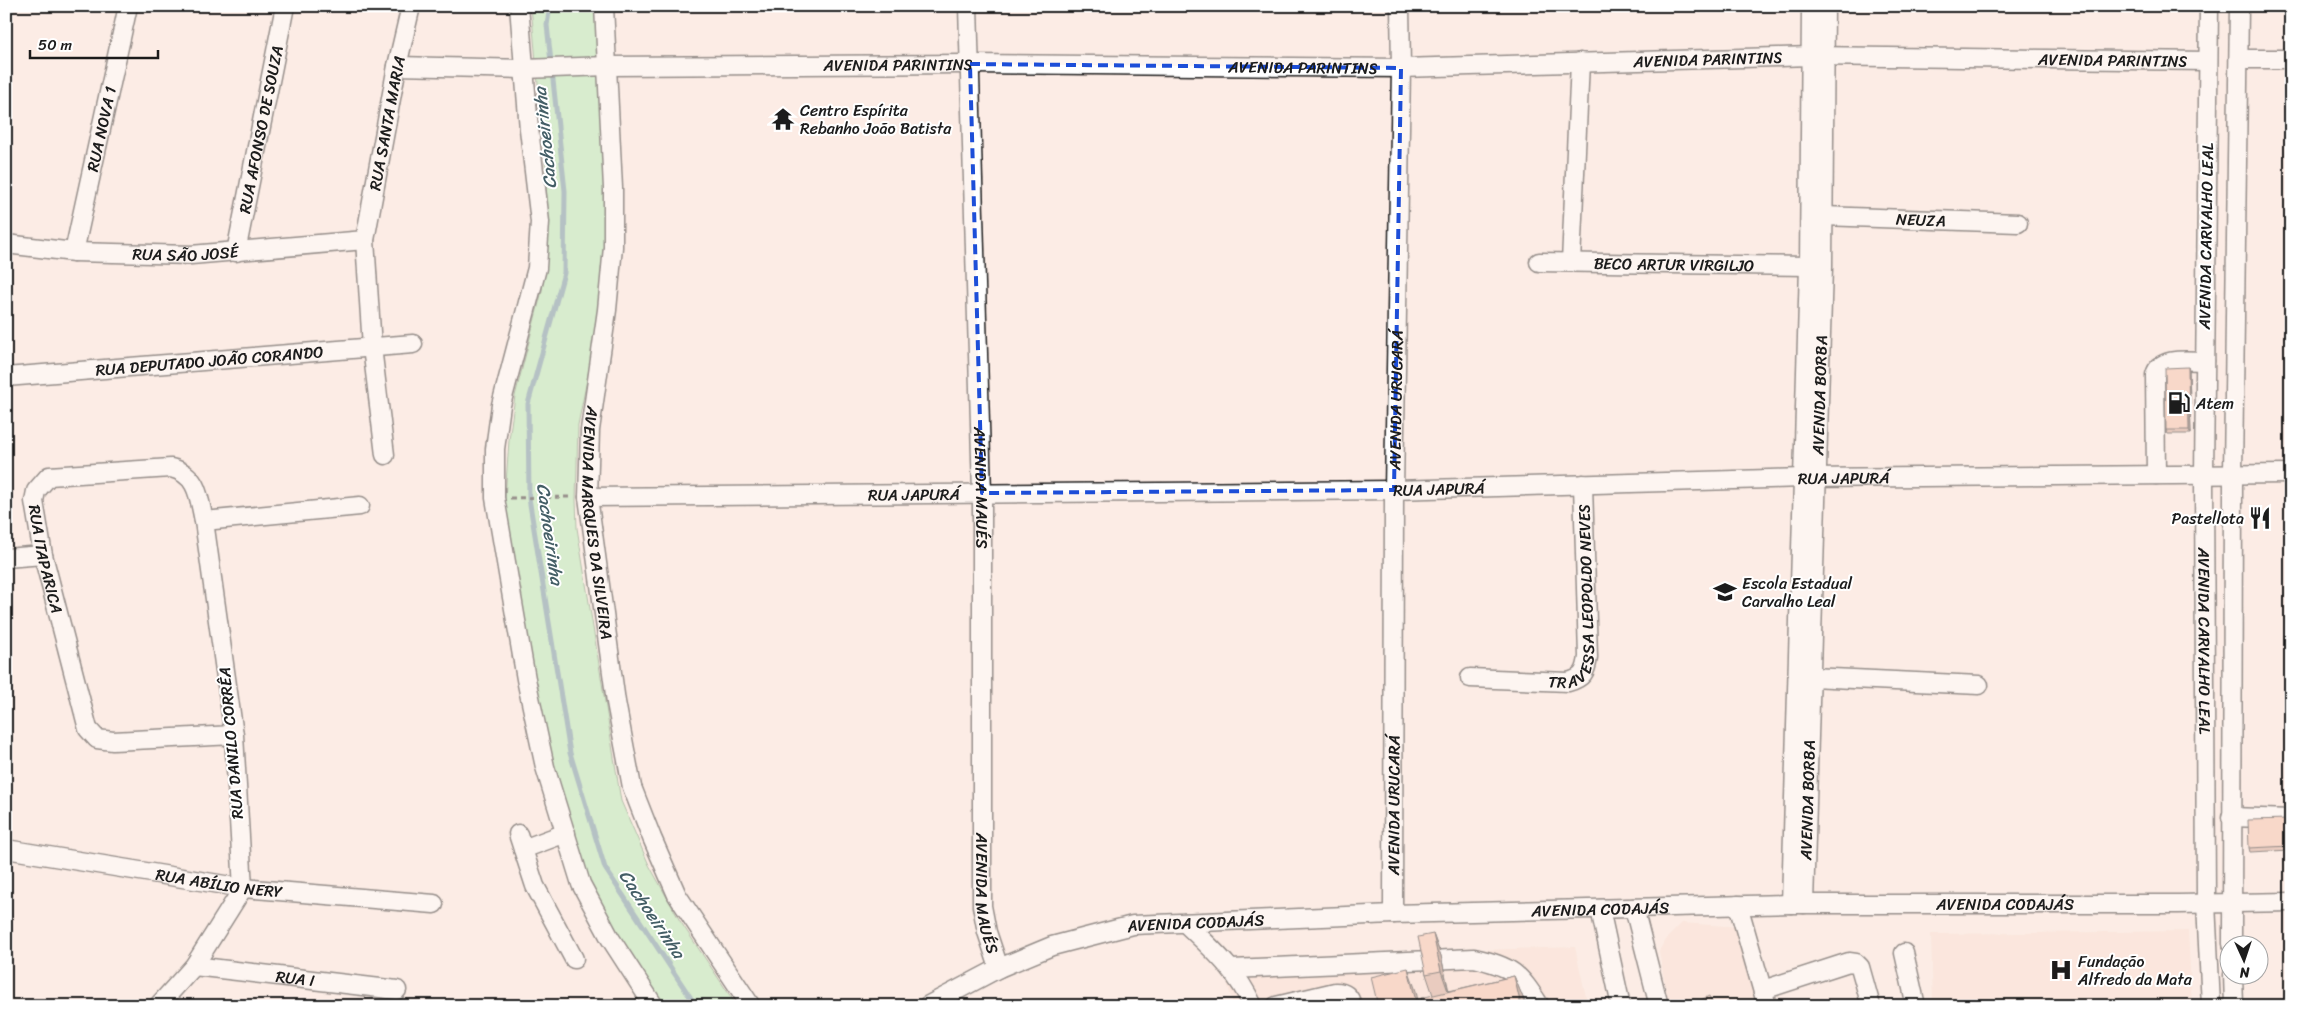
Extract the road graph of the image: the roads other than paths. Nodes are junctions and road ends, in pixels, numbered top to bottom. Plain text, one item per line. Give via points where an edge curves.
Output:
1 (128, 6) edge
2 (285, 6) edge
3 (411, 6) edge
4 (519, 6) edge
5 (604, 6) edge
6 (968, 6) edge
7 (1400, 6) edge
8 (1811, 6) edge
9 (1825, 6) edge
10 (2209, 6) edge
11 (2239, 6) edge
12 (1818, 56) junction
13 (2238, 59) junction
14 (2291, 59) edge
15 (2208, 61) junction
16 (1580, 62) junction
17 (970, 64) junction
18 (398, 66) junction
19 (601, 66) junction
20 (1401, 68) junction
21 (530, 69) junction
22 (1823, 216) junction
23 (2018, 223) dead end
24 (365, 240) junction
25 (6, 244) edge
26 (74, 252) junction
27 (236, 252) junction
28 (1539, 262) dead end
29 (1571, 262) junction
30 (1809, 266) junction
31 (413, 344) dead end
32 (372, 347) junction
33 (2205, 361) junction
34 (6, 377) edge
35 (385, 455) dead end
36 (171, 468) joint
37 (2233, 473) junction
38 (2291, 474) edge
39 (2156, 475) junction
40 (2204, 475) junction
41 (1810, 478) junction
42 (1583, 484) junction
43 (1394, 490) junction
44 (982, 493) junction
45 (588, 497) junction
46 (360, 506) dead end
47 (204, 521) junction
48 (43, 555) junction
49 (6, 558) edge
50 (1811, 677) junction
51 (1470, 678) dead end
52 (1979, 685) dead end
53 (234, 735) junction
54 (2232, 817) junction
55 (2291, 819) edge
56 (566, 833) junction
57 (6, 849) edge
58 (243, 888) junction
59 (2291, 902) edge
60 (2206, 903) junction
61 (2231, 903) junction
62 (434, 904) dead end
63 (1798, 904) junction
64 (1738, 905) junction
65 (1634, 908) junction
66 (1600, 909) junction
67 (1393, 914) junction
68 (1185, 923) junction
69 (2232, 934) edge
70 (1904, 953) dead end
71 (574, 959) dead end
72 (194, 966) junction
73 (999, 968) junction
74 (1232, 969) junction
75 (2233, 984) edge
76 (397, 990) dead end
77 (1765, 998) edge
78 (1309, 1002) edge
79 (936, 1004) edge
80 (158, 1006) edge
81 (654, 1006) edge
82 (751, 1006) edge
83 (1252, 1006) edge
84 (1276, 1006) edge
85 (1352, 1006) edge
86 (1540, 1006) edge
87 (1621, 1006) edge
88 (1659, 1006) edge
89 (1871, 1006) edge
90 (1916, 1006) edge
91 (2211, 1006) edge
92 (2234, 1006) edge

1 - 26 street, RUA NOVA 1
2 - 27 street, RUA AFONSO DE SOUZA
3 - 18 street, RUA SANTA MARIA
4 - 21 street
5 - 19 street, AVENIDA MARQUES DA SILVEIRA
6 - 17 street, AVENIDA MAUÉS
7 - 20 street, AVENIDA URUCARÁ
8 - 12 street, AVENIDA BORBA
9 - 12 street, AVENIDA BORBA
10 - 15 street, AVENIDA CARVALHO LEAL
11 - 13 street, AVENIDA CARVALHO LEAL
12 - 15 street, AVENIDA PARINTINS
12 - 16 street, AVENIDA PARINTINS
12 - 22 street, AVENIDA BORBA
12 - 30 street, AVENIDA BORBA
13 - 14 street
13 - 37 street, AVENIDA CARVALHO LEAL
15 - 33 street, AVENIDA CARVALHO LEAL
16 - 20 street, AVENIDA PARINTINS
16 - 29 street
17 - 19 street, AVENIDA PARINTINS
17 - 20 street, AVENIDA PARINTINS
17 - 44 street, AVENIDA MAUÉS
18 - 21 street, AVENIDA PARINTINS
18 - 24 street, RUA SANTA MARIA
19 - 21 street, AVENIDA PARINTINS
19 - 45 street, AVENIDA MARQUES DA SILVEIRA via 613,247 590,430
20 - 43 street, AVENIDA URUCARÁ
21 - 56 street via 528,129 540,222 537,268 501,405 495,449 494,498 545,767
22 - 23 street, NEUZA
22 - 41 street, AVENIDA BORBA
24 - 27 street, RUA SÃO JOSÉ
24 - 32 street, RUA SANTA MARIA
25 - 26 street, RUA SÃO JOSÉ
26 - 27 street, RUA SÃO JOSÉ via 191,255
28 - 29 street, BECO ARTUR VIRGILJO
29 - 30 street, BECO ARTUR VIRGILJO
30 - 41 street, AVENIDA BORBA
31 - 32 street, RUA DEPUTADO JOÃO CORANDO
32 - 34 street, RUA DEPUTADO JOÃO CORANDO
32 - 35 street, RUA SANTA MARIA
33 - 39 street via 2168,362 2157,369
33 - 40 street, AVENIDA CARVALHO LEAL
36 - 47 street, RUA DANILO CORRÊA via 181,470 194,483
36 - 48 street, RUA ITAPARICA via 49,476 36,491 34,501
37 - 38 street, RUA JAPURÁ
37 - 40 street, RUA JAPURÁ
37 - 54 street, AVENIDA CARVALHO LEAL
39 - 40 street, RUA JAPURÁ
39 - 41 street, RUA JAPURÁ
40 - 60 street, AVENIDA CARVALHO LEAL
41 - 42 street, RUA JAPURÁ
41 - 50 street, AVENIDA BORBA
41 - 63 street, AVENIDA BORBA
42 - 43 street, RUA JAPURÁ
42 - 51 street, TRAVESSA LEOPOLDO NEVES via 1586,671 1578,679 1568,682
43 - 44 street, RUA JAPURÁ
43 - 67 street, AVENIDA URUCARÁ
44 - 45 street, RUA JAPURÁ
44 - 73 street, AVENIDA MAUÉS via 982,906
45 - 82 street, AVENIDA MARQUES DA SILVEIRA via 616,702 632,787 677,895
46 - 47 street
47 - 53 street, RUA DANILO CORRÊA
48 - 49 street
48 - 53 street, RUA ITAPARICA via 88,729 97,739
50 - 52 street
50 - 63 street, AVENIDA BORBA
53 - 58 street, RUA DANILO CORRÊA
54 - 55 street
54 - 61 street, AVENIDA CARVALHO LEAL
56 - 71 street via 520,841 535,886
56 - 81 street via 582,884 610,938
57 - 58 street, RUA ABÍLIO NERY
58 - 62 street, RUA ABÍLIO NERY
58 - 72 street
59 - 61 street, AVENIDA CODAJÁS
60 - 61 street, AVENIDA CODAJÁS
60 - 63 street, AVENIDA CODAJÁS
60 - 91 street, AVENIDA CARVALHO LEAL
61 - 69 street, AVENIDA CARVALHO LEAL
63 - 64 street, AVENIDA CODAJÁS
64 - 65 street, AVENIDA CODAJÁS
64 - 77 street
65 - 66 street, AVENIDA CODAJÁS
65 - 88 street
66 - 67 street, AVENIDA CODAJÁS
66 - 87 street
67 - 68 street, AVENIDA CODAJÁS
68 - 73 street, AVENIDA CODAJÁS via 1133,925 1052,946
68 - 74 street
70 - 90 street
72 - 76 street, RUA I
72 - 80 street
73 - 79 street, AVENIDA CODAJÁS
74 - 83 street via 1244,985
74 - 86 street via 1474,958 1502,965 1523,980
75 - 92 street
77 - 89 street via 1848,962 1860,967
78 - 84 street
78 - 85 street via 1342,992 1348,995

